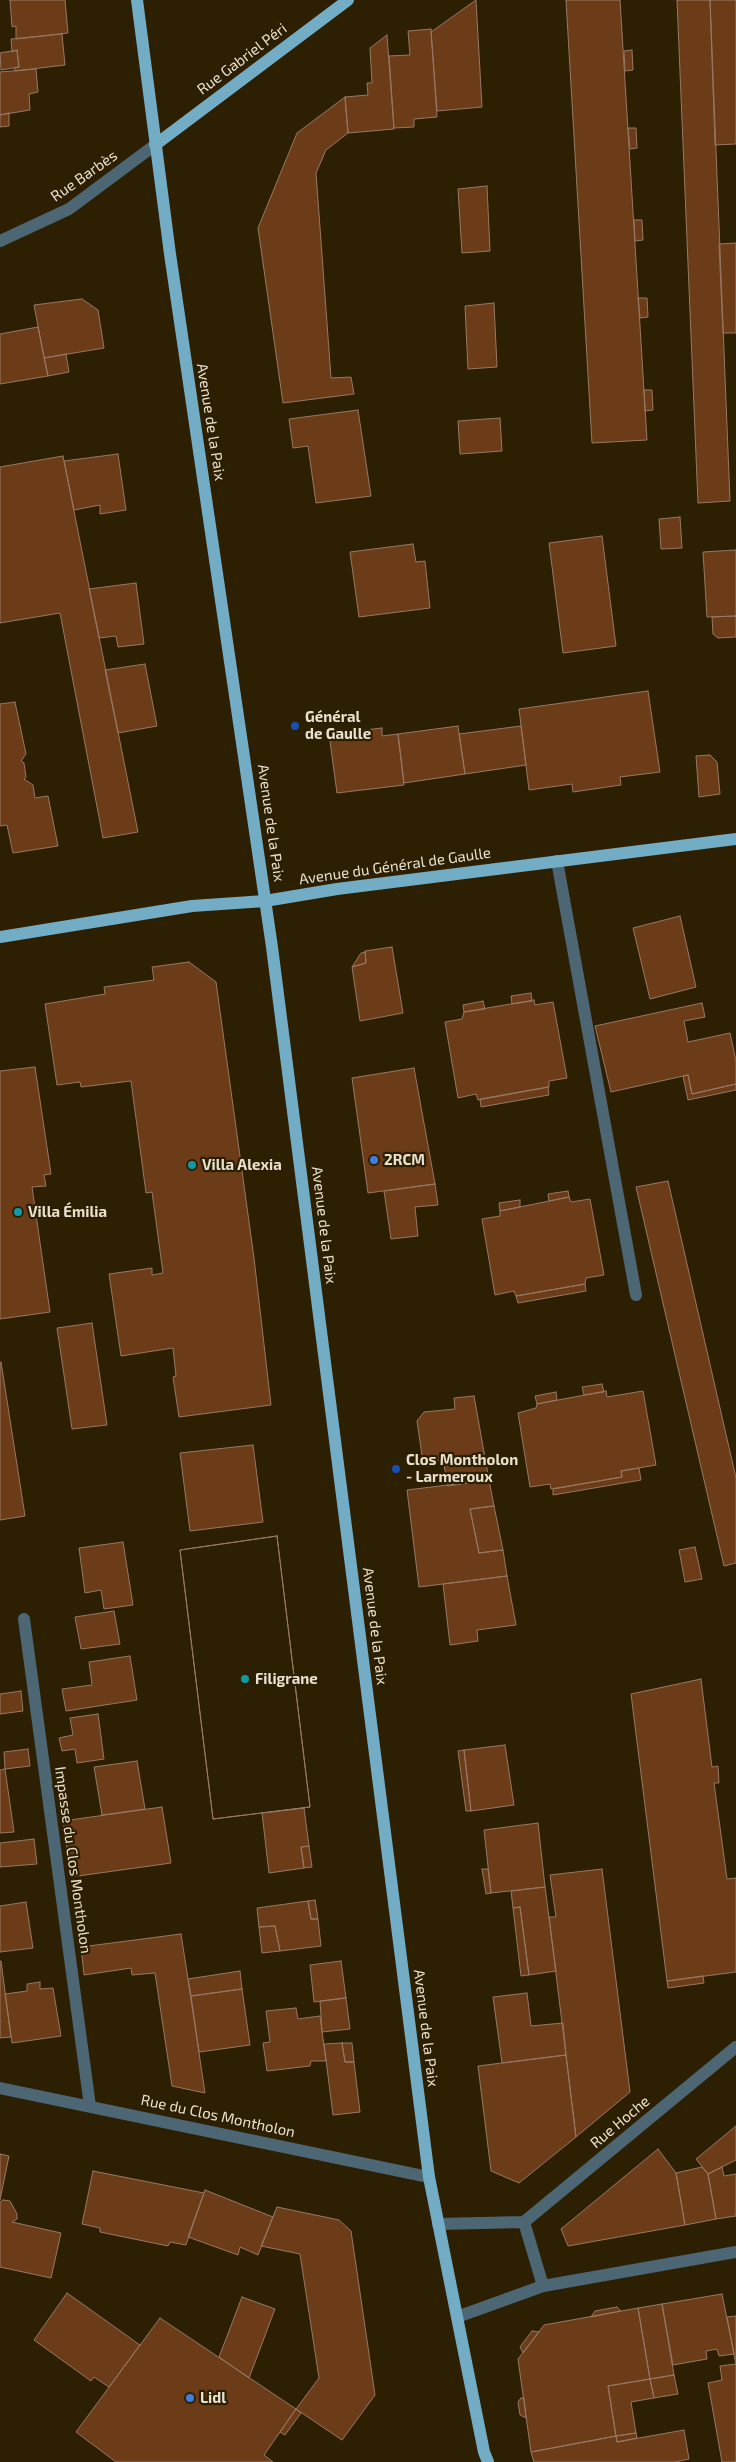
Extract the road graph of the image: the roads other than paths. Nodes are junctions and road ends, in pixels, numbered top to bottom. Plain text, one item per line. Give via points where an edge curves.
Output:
1 (137, 0) edge
2 (348, 0) edge
3 (156, 144) junction
4 (0, 241) edge
5 (736, 838) edge
6 (557, 861) junction
7 (265, 902) junction
8 (0, 937) edge
9 (636, 1295) dead end
10 (24, 1619) dead end
11 (736, 2047) edge
12 (0, 2088) edge
13 (90, 2106) junction
14 (429, 2177) junction
15 (524, 2222) junction
16 (438, 2224) junction
17 (736, 2252) edge
18 (543, 2286) junction
19 (457, 2317) junction
20 (485, 2459) edge

1 - 3 main road, Avenue de la Paix
2 - 3 main road, Rue Gabriel Péri
3 - 4 street, Rue Barbès via 69,209
3 - 7 main road, Avenue de la Paix
5 - 6 main road, Avenue du Général de Gaulle
6 - 7 main road, Avenue du Général de Gaulle via 337,889
6 - 9 street
7 - 8 main road, Avenue du Général de Gaulle via 192,906
7 - 14 main road, Avenue de la Paix
10 - 13 street, Impasse du Clos Montholon
11 - 15 street, Rue Hoche
12 - 13 street, Rue du Clos Montholon
13 - 14 street, Rue du Clos Montholon
14 - 16 main road, Avenue de la Paix
15 - 16 street
15 - 18 street
16 - 19 main road, Avenue de la Paix
17 - 18 street
18 - 19 street
19 - 20 main road, Avenue de la Paix

